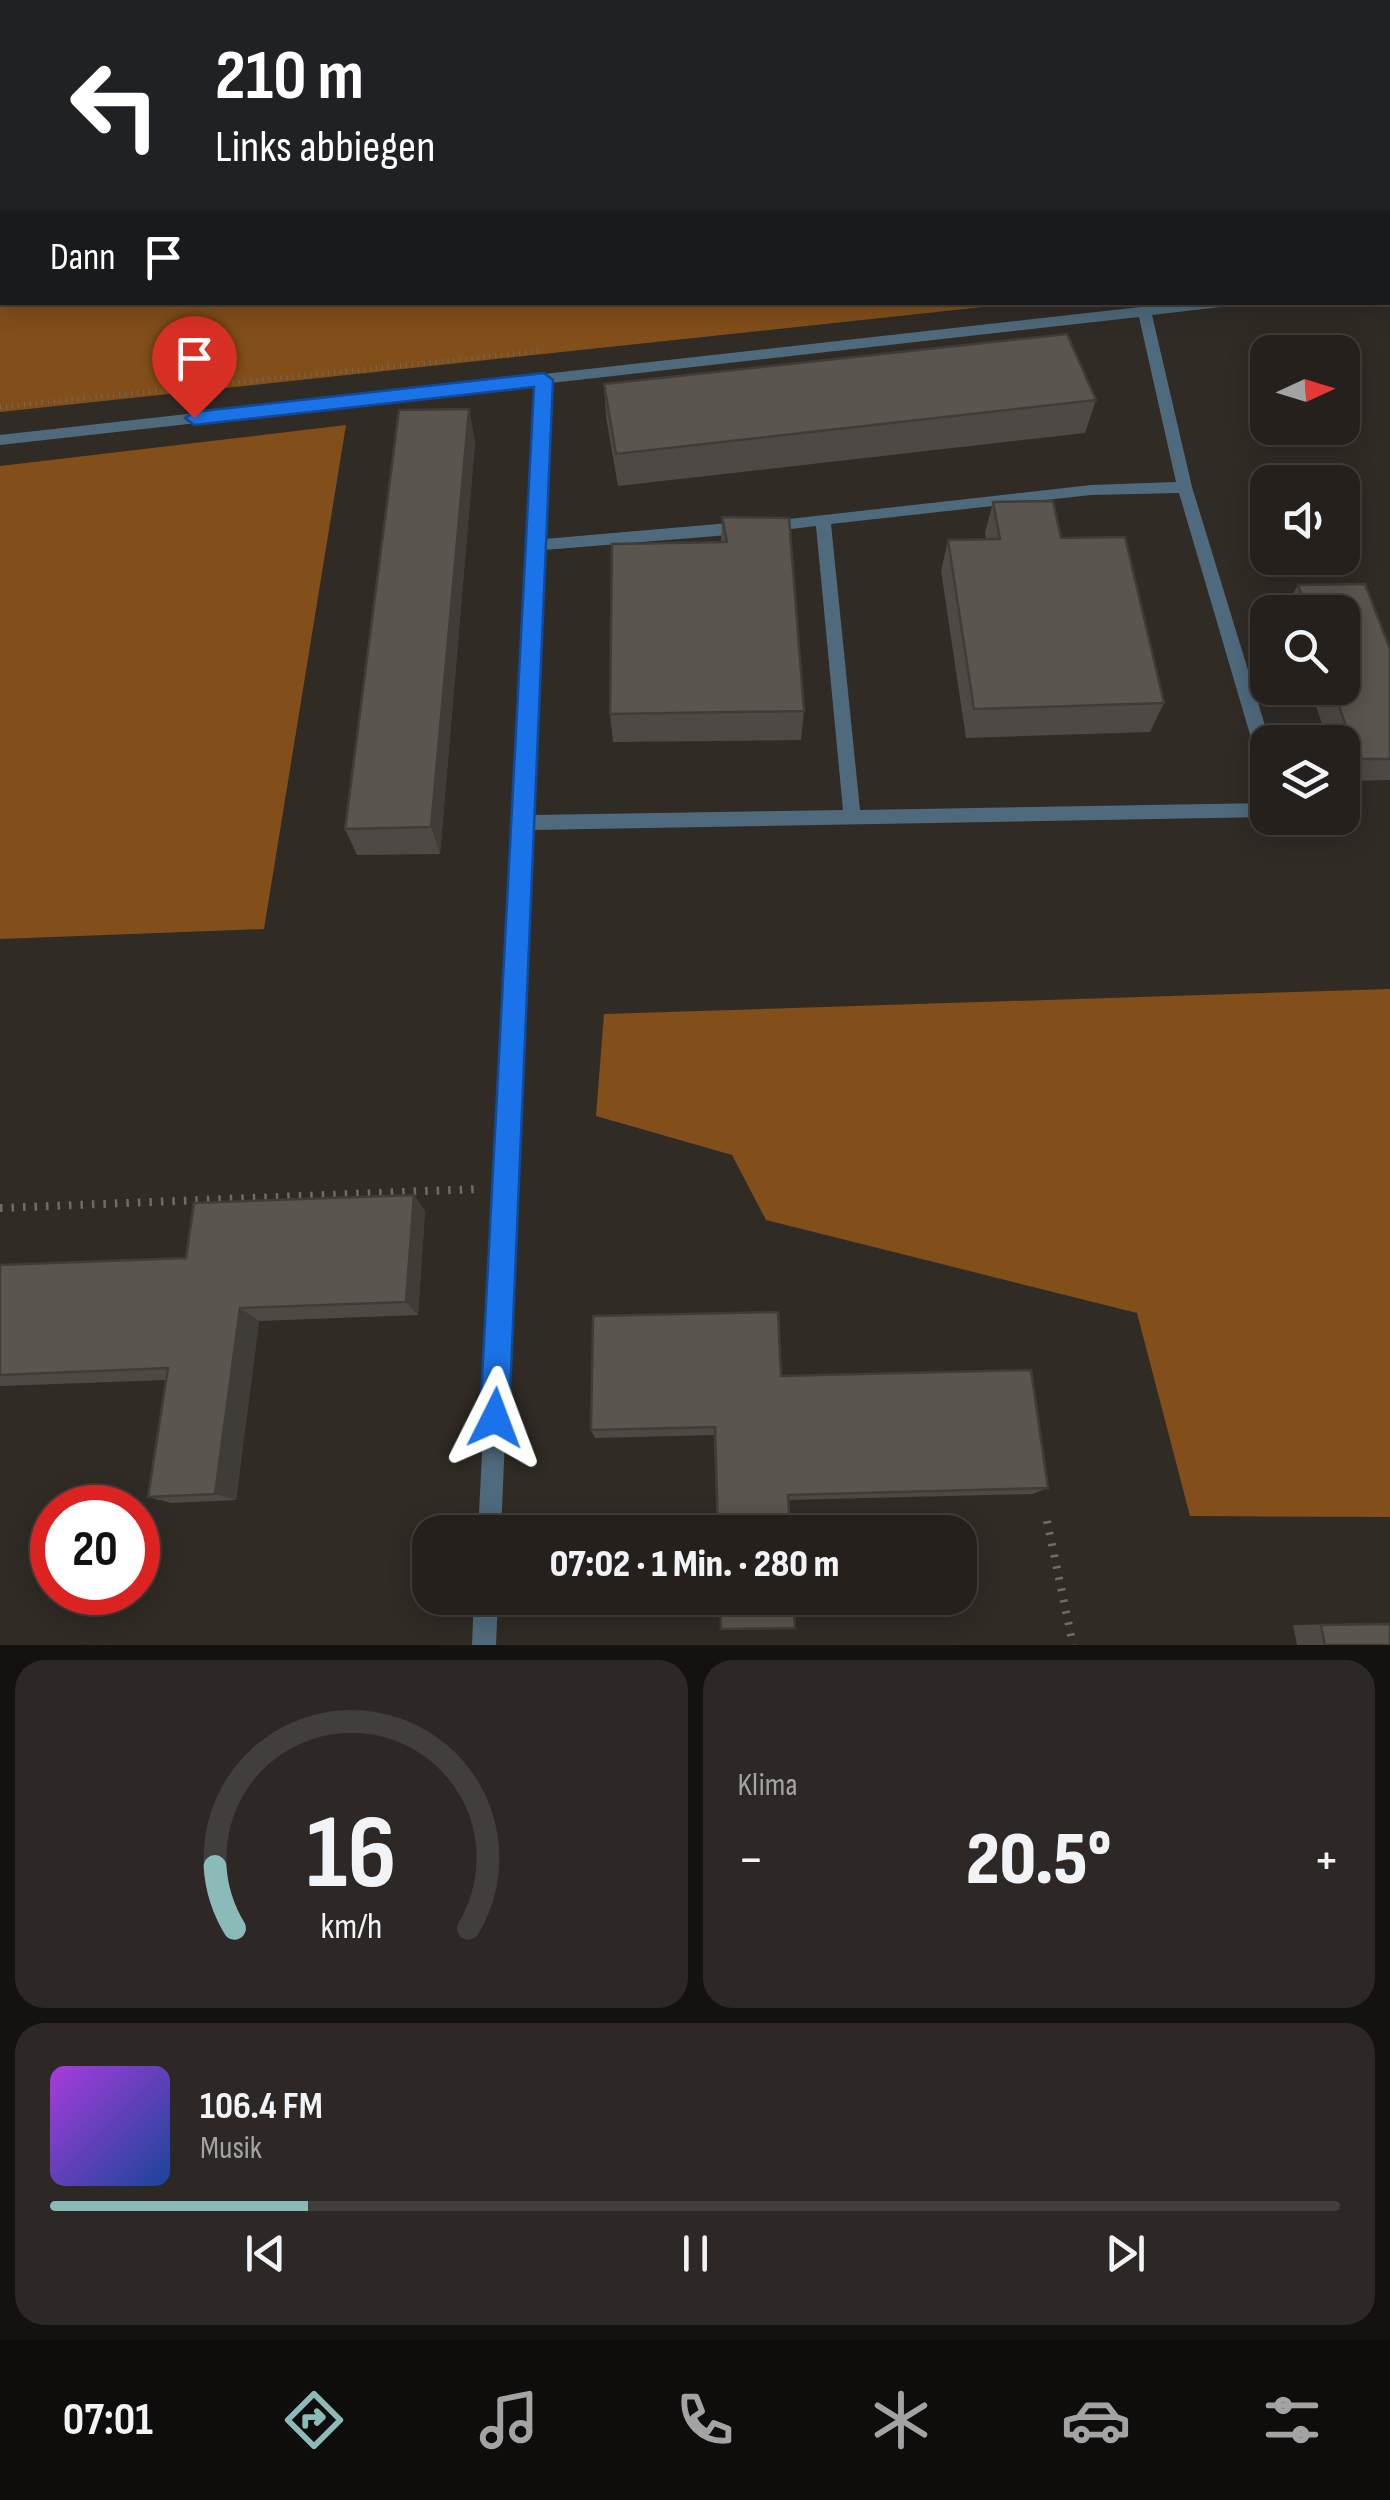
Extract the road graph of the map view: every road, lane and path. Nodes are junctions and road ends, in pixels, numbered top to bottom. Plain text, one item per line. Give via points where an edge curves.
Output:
1 (1206, 305) edge
2 (1145, 313) junction
3 (550, 350) dead end
4 (544, 380) junction
5 (0, 407) edge
6 (0, 440) edge
7 (1184, 487) junction
8 (823, 520) junction
9 (536, 546) junction
10 (1256, 725) edge
11 (1250, 810) edge
12 (852, 817) junction
13 (523, 823) junction
14 (506, 1188) junction
15 (0, 1208) edge
16 (491, 1515) edge
17 (1047, 1521) edge
18 (485, 1615) edge
19 (484, 1645) edge
20 (1073, 1645) edge

1 - 2 lane
2 - 4 lane
2 - 7 lane
3 - 5 path
4 - 6 lane
4 - 9 lane
7 - 8 lane via 1091,490
7 - 10 lane
8 - 9 lane
8 - 12 lane
9 - 13 lane
11 - 12 lane
12 - 13 lane
13 - 14 lane
14 - 15 path
14 - 16 lane
17 - 20 path
18 - 19 lane

